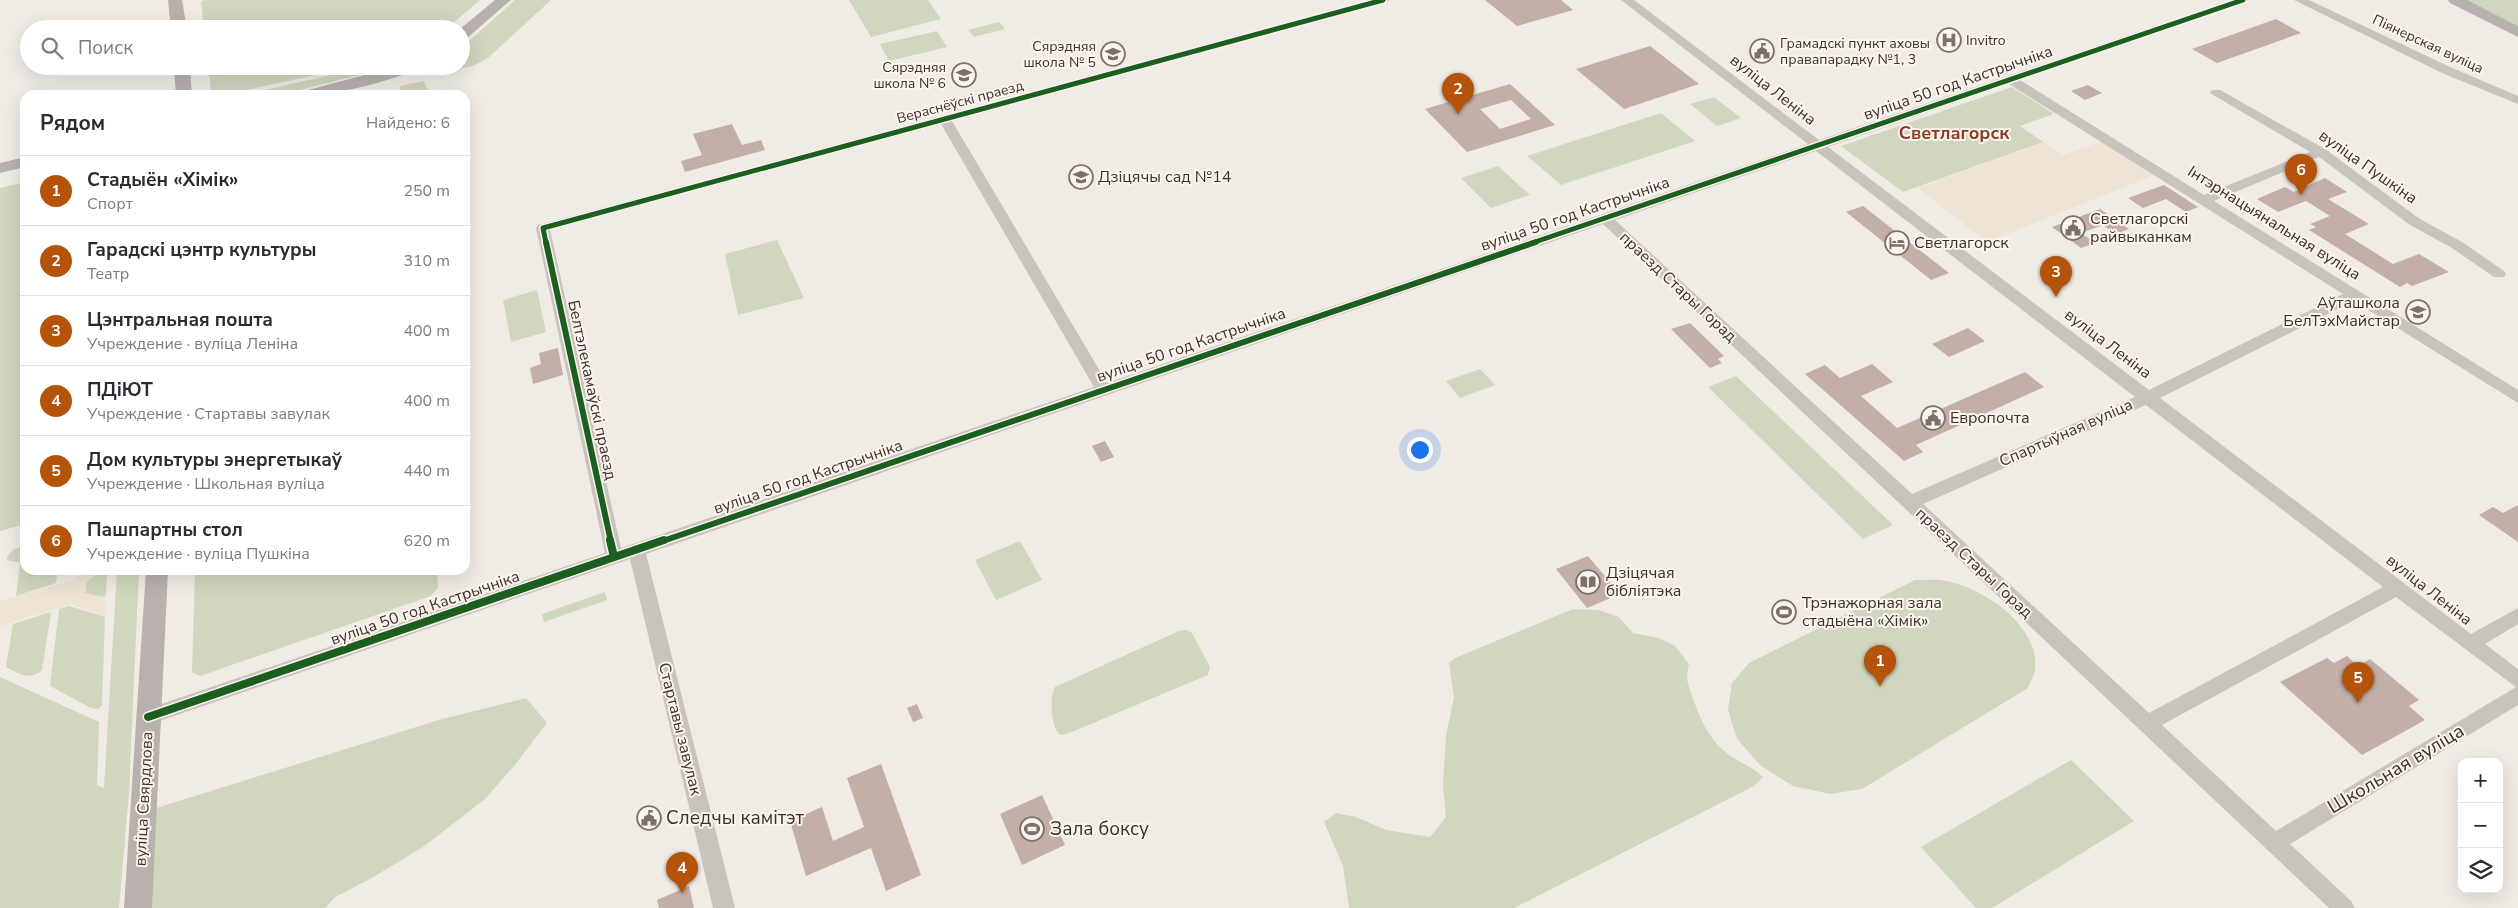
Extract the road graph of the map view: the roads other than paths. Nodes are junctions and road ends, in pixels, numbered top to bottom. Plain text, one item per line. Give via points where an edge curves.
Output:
1 (175, 0) edge
2 (504, 0) edge
3 (1383, 0) edge
4 (1627, 0) edge
5 (2243, 0) edge
6 (2300, 0) edge
7 (2455, 0) edge
8 (178, 20) edge
9 (470, 28) edge
10 (2518, 32) edge
11 (183, 75) edge
12 (387, 75) edge
13 (2011, 80) junction
14 (184, 90) edge
15 (328, 90) edge
16 (2216, 93) dead end
17 (2518, 100) edge
18 (945, 119) junction
19 (1816, 146) junction
20 (2320, 152) junction
21 (20, 163) edge
22 (0, 168) edge
23 (2204, 200) junction
24 (1605, 218) junction
25 (543, 228) joint
26 (2499, 274) dead end
27 (2356, 294) junction
28 (1103, 390) junction
29 (2149, 397) junction
30 (2518, 397) edge
31 (1909, 503) junction
32 (636, 550) junction
33 (614, 557) junction
34 (157, 575) edge
35 (2397, 588) junction
36 (2518, 615) edge
37 (2470, 644) junction
38 (2518, 680) edge
39 (2518, 695) edge
40 (148, 717) junction
41 (2147, 724) junction
42 (2274, 843) junction
43 (138, 908) edge
44 (724, 908) edge
45 (2344, 908) edge

1 - 8 main road
2 - 9 main road
3 - 18 street, Вераснёўскі праезд
4 - 19 street, вуліца Леніна
5 - 13 street, вуліца 50 год Кастрычніка
6 - 17 street, Піянерская вуліца via 2446,70
7 - 10 main road
11 - 14 main road
12 - 15 main road
13 - 19 street, вуліца 50 год Кастрычніка
13 - 23 street, Інтэрнацыянальная вуліца
16 - 20 street, вуліца Пушкіна
18 - 25 street, Вераснёўскі праезд
18 - 28 street
19 - 24 street, вуліца 50 год Кастрычніка
19 - 29 street, вуліца Леніна
20 - 23 street
20 - 26 street, вуліца Пушкіна via 2415,222 2457,245
21 - 22 main road
23 - 27 street, Інтэрнацыянальная вуліца
24 - 28 street, вуліца 50 год Кастрычніка
24 - 31 street, праезд Стары Горад
25 - 33 street, Белтэлекамаўскі праезд
27 - 29 street, Спартыўная вуліца
27 - 30 street, Інтэрнацыянальная вуліца
28 - 32 street, вуліца 50 год Кастрычніка
29 - 31 street, Спартыўная вуліца
29 - 35 street, вуліца Леніна
31 - 41 street, праезд Стары Горад
32 - 33 street, вуліца 50 год Кастрычніка
32 - 44 street, Стартавы завулак
33 - 40 street, вуліца 50 год Кастрычніка
34 - 40 main road, вуліца Свярдлова
35 - 37 street, вуліца Леніна
35 - 41 street
36 - 37 street
37 - 38 street, вуліца Леніна
39 - 42 street, Школьная вуліца
40 - 43 main road, вуліца Свярдлова
41 - 42 street, праезд Стары Горад
42 - 45 street, праезд Стары Горад

